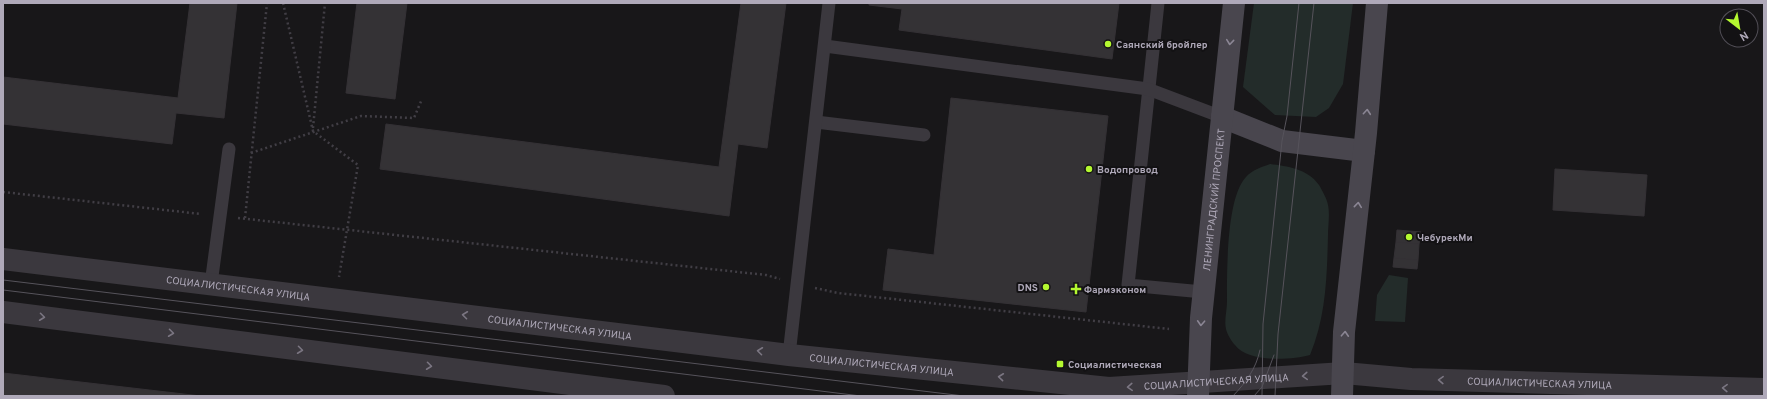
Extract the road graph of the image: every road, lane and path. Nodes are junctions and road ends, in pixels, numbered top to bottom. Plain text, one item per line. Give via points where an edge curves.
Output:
1 (267, 3) edge
2 (283, 3) edge
3 (325, 3) edge
4 (829, 3) edge
5 (1158, 3) edge
6 (1234, 3) edge
7 (1377, 3) edge
8 (825, 46) junction
9 (1148, 89) junction
10 (422, 100) dead end
11 (1222, 117) junction
12 (816, 122) junction
13 (313, 131) junction
14 (924, 135) dead end
15 (229, 149) dead end
16 (1364, 151) junction
17 (252, 153) junction
18 (3, 192) edge
19 (220, 216) junction
20 (245, 218) junction
21 (348, 230) junction
22 (3, 259) edge
23 (338, 282) dead end
24 (798, 283) junction
25 (211, 284) junction
26 (1203, 292) junction
27 (3, 312) edge
28 (1169, 329) dead end
29 (789, 355) junction
30 (1344, 373) junction
31 (1764, 389) edge
32 (1197, 390) edge
33 (664, 396) edge
34 (1342, 396) edge

1 - 17 path
2 - 13 path
3 - 13 path
4 - 8 lane
5 - 9 lane
6 -> 11 main road, ЛЕНИНГРАДСКИЙ ПРОСПЕКТ
16 -> 7 main road
8 - 9 lane
8 - 12 lane
9 - 11 lane
9 - 26 lane via 1128,285
10 - 13 path via 414,118 361,116
11 - 16 main road via 1282,141
11 - 26 main road, ЛЕНИНГРАДСКИЙ ПРОСПЕКТ
12 - 14 lane
12 - 24 lane
13 - 17 path
13 - 21 path via 358,165
15 - 19 lane
30 -> 16 main road via 1344,332
17 - 20 path
18 - 19 path
19 - 20 path
19 - 25 lane
20 - 21 path
21 - 23 path
21 - 24 path via 766,275
22 - 25 street, СОЦИАЛИСТИЧЕСКАЯ УЛИЦА
24 - 28 path via 838,293
24 - 29 lane
29 -> 25 street, СОЦИАЛИСТИЧЕСКАЯ УЛИЦА
26 -> 32 main road, ЛЕНИНГРАДСКИЙ ПРОСПЕКТ
27 -> 33 street
32 -> 29 street, СОЦИАЛИСТИЧЕСКАЯ УЛИЦА via 1109,388
31 -> 30 street, СОЦИАЛИСТИЧЕСКАЯ УЛИЦА via 1411,379
30 -> 32 street, СОЦИАЛИСТИЧЕСКАЯ УЛИЦА
30 - 34 main road

